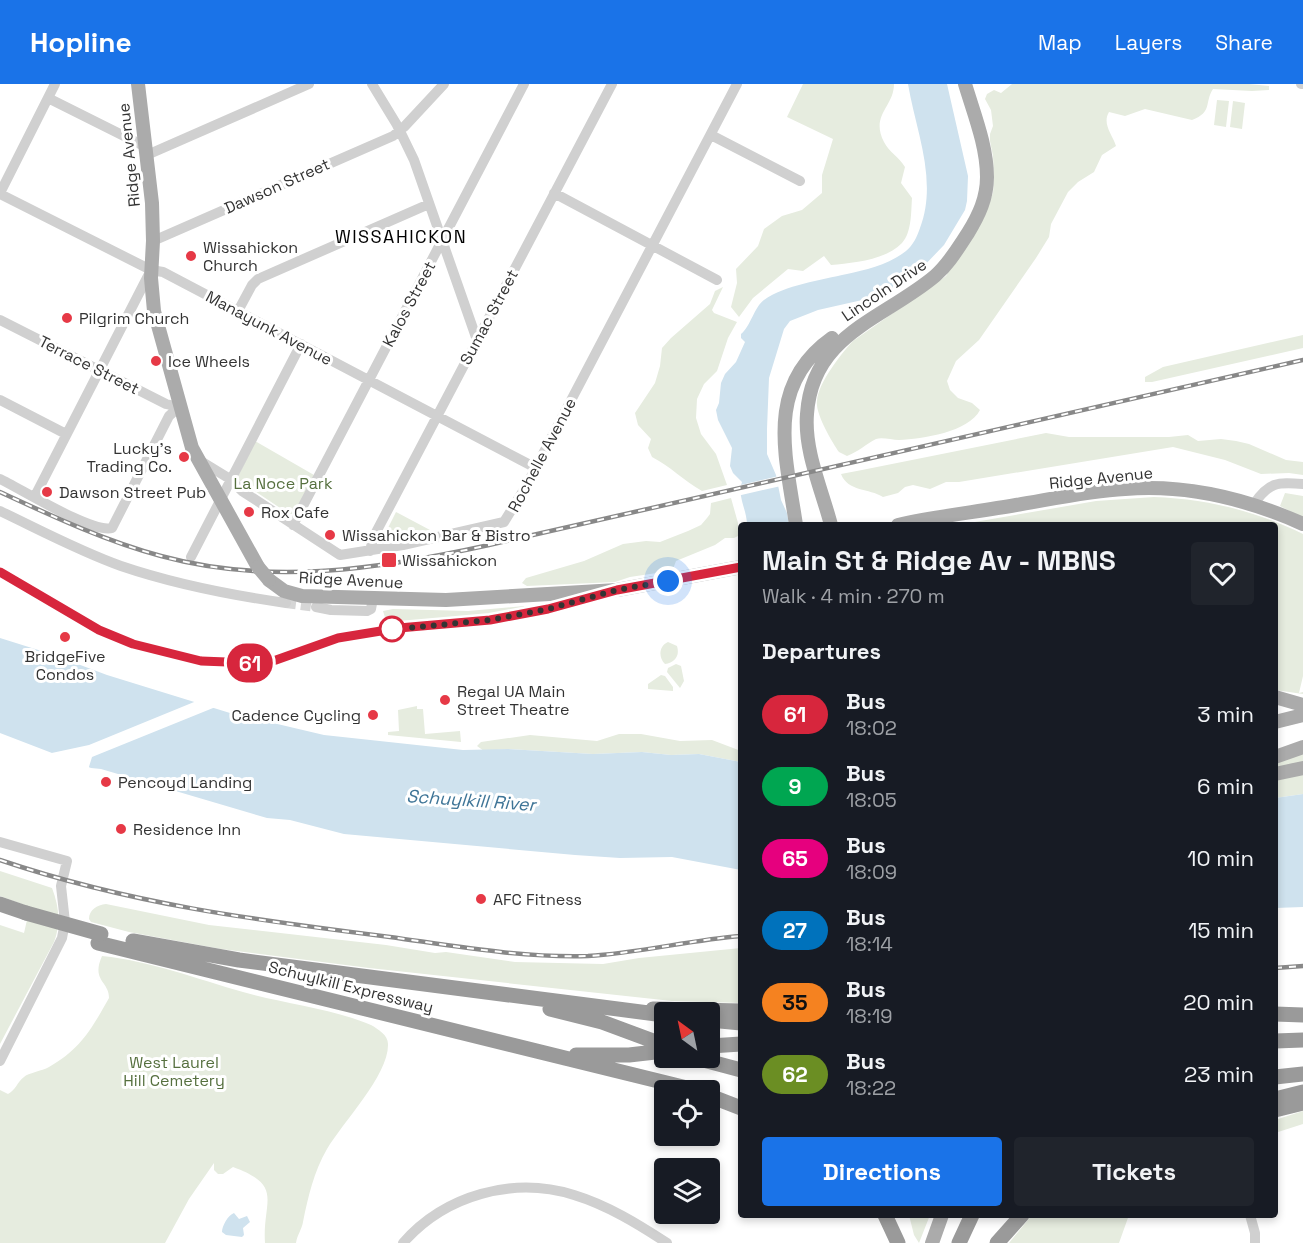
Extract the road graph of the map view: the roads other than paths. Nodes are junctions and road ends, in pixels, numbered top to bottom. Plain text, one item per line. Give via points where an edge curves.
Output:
1 (55, 84) edge
2 (138, 84) edge
3 (309, 84) edge
4 (372, 84) edge
5 (444, 84) edge
6 (524, 84) edge
7 (612, 84) edge
8 (737, 84) edge
9 (956, 84) edge
10 (965, 84) edge
11 (48, 98) junction
12 (400, 130) junction
13 (711, 135) junction
14 (146, 151) junction
15 (800, 181) dead end
16 (0, 193) edge
17 (554, 193) junction
18 (429, 204) junction
19 (153, 241) junction
20 (442, 241) junction
21 (652, 246) junction
22 (151, 270) junction
23 (717, 280) dead end
24 (238, 311) junction
25 (0, 320) edge
26 (832, 338) junction
27 (477, 340) junction
28 (301, 344) junction
29 (99, 370) junction
30 (369, 380) junction
31 (0, 400) edge
32 (179, 407) junction
33 (437, 416) junction
34 (66, 434) junction
35 (197, 458) junction
36 (536, 468) junction
37 (0, 479) edge
38 (230, 480) junction
39 (1303, 484) edge
40 (35, 496) junction
41 (220, 499) junction
42 (1254, 504) junction
43 (0, 511) edge
44 (955, 520) edge
45 (796, 522) edge
46 (827, 522) edge
47 (828, 522) edge
48 (932, 522) edge
49 (1303, 524) edge
50 (293, 525) junction
51 (369, 551) junction
52 (190, 557) dead end
53 (738, 568) edge
54 (0, 572) edge
55 (617, 590) junction
56 (373, 598) junction
57 (286, 603) tunnel mouth
58 (316, 607) tunnel mouth
59 (1278, 696) edge
60 (1278, 696) edge
61 (1303, 700) edge
62 (1303, 705) edge
63 (1303, 715) edge
64 (1278, 721) edge
65 (1303, 740) edge
66 (1303, 747) edge
67 (1278, 749) edge
68 (1278, 756) edge
69 (1303, 768) edge
70 (1278, 773) edge
71 (0, 843) edge
72 (0, 904) edge
73 (0, 914) edge
74 (25, 918) junction
75 (99, 938) junction
76 (471, 990) junction
77 (602, 1007) junction
78 (738, 1011) edge
79 (654, 1014) edge
80 (1278, 1014) edge
81 (1303, 1015) edge
82 (720, 1021) edge
83 (738, 1023) edge
84 (1303, 1040) edge
85 (1278, 1041) edge
86 (738, 1044) edge
87 (654, 1045) edge
88 (720, 1045) edge
89 (654, 1051) edge
90 (549, 1054) junction
91 (0, 1061) edge
92 (720, 1064) edge
93 (738, 1069) edge
94 (1303, 1074) edge
95 (1278, 1077) edge
96 (654, 1080) edge
97 (1303, 1092) edge
98 (720, 1097) edge
99 (1278, 1098) edge
100 (720, 1099) edge
101 (738, 1101) edge
102 (1303, 1103) edge
103 (738, 1107) edge
104 (1278, 1109) edge
105 (888, 1218) edge
106 (941, 1218) edge
107 (971, 1218) edge
108 (1019, 1218) edge
109 (1251, 1218) edge
110 (403, 1243) edge
111 (667, 1243) edge
112 (898, 1243) edge
113 (932, 1243) edge
114 (959, 1243) edge
115 (997, 1243) edge
116 (1255, 1243) edge

1 - 11 street
2 - 14 main road, Ridge Avenue
3 - 14 street
4 - 12 street
5 - 12 street, Dawson Street
6 - 20 street, Kalos Street
7 - 17 street, Sumac Street
8 - 13 street, Rochelle Avenue
9 - 26 main road, Lincoln Drive via 978,170 972,208 933,267
10 - 47 main road, Lincoln Drive via 986,169 980,213 945,267 846,336 822,364 812,387 807,413 808,441
11 - 14 street
11 - 16 street
12 - 18 street
12 - 19 street, Dawson Street
13 - 15 street
13 - 21 street, Rochelle Avenue
14 - 19 main road, Ridge Avenue
16 - 22 street, Manayunk Avenue
17 - 21 street
17 - 27 street, Sumac Street
18 - 20 street
18 - 24 street via 258,279
19 - 22 main road, Ridge Avenue
20 - 27 street
20 - 30 street, Kalos Street
21 - 23 street
21 - 36 street, Rochelle Avenue
22 - 24 street, Manayunk Avenue via 163,272
22 - 29 street
22 - 32 main road, Ridge Avenue via 154,311
24 - 28 street, Manayunk Avenue
25 - 29 street, Terrace Street
26 - 45 main road via 804,364 785,410 784,439
26 - 46 main road, Lincoln Drive via 807,377 798,419 801,448
27 - 33 street, Sumac Street
28 - 30 street, Manayunk Avenue
28 - 38 street
29 - 32 street, Terrace Street
29 - 34 street
30 - 33 street, Manayunk Avenue
30 - 50 street, Kalos Street
31 - 34 street
32 - 35 main road, Ridge Avenue
32 - 40 street via 169,416 112,528 101,529
33 - 36 street, Manayunk Avenue
33 - 51 street, Sumac Street
34 - 40 street
35 - 38 street, Rochelle Avenue
35 - 41 main road, Ridge Avenue
36 - 51 street, Rochelle Avenue via 504,522
37 - 40 street
38 - 41 street
38 - 50 street, Rochelle Avenue
39 - 42 street via 1272,485
41 - 52 street
41 - 56 main road, Ridge Avenue, bridge via 258,567 284,591 302,596
42 - 44 main road, Ridge Avenue via 1190,490 1143,488 1110,490
42 - 49 main road, Ridge Avenue
43 - 57 street via 137,571 186,585
44 - 48 main road, Ridge Avenue
50 - 51 street, Rochelle Avenue via 340,555
53 - 55 main road, Ridge Avenue
54 - 55 street via 104,632 142,647 206,662 267,663 338,638 490,620
55 - 56 main road, Ridge Avenue via 469,599
56 - 58 street via 367,611
59 - 61 main road
60 - 62 main road
63 - 64 main road
65 - 67 main road
66 - 68 main road
69 - 70 main road
71 - 91 street via 67,861 62,886 62,938
72 - 74 highway, Schuylkill Expressway
73 - 74 highway, Schuylkill Expressway
74 - 75 highway, Schuylkill Expressway
75 - 76 highway, Schuylkill Expressway
75 - 90 highway, Schuylkill Expressway
76 - 77 highway, Schuylkill Expressway
76 - 87 highway via 592,1019
77 - 78 highway
77 - 79 highway, Schuylkill Expressway
80 - 81 highway
82 - 83 highway
84 - 85 highway
86 - 88 highway
89 - 90 highway via 629,1055
90 - 96 highway, Schuylkill Expressway
92 - 93 highway
94 - 95 highway
97 - 99 highway
98 - 101 highway
100 - 103 highway
102 - 104 highway
105 - 112 highway
106 - 113 main road
107 - 114 highway
108 - 115 highway
109 - 116 street
110 - 111 street via 427,1221 464,1199 526,1187 583,1198

